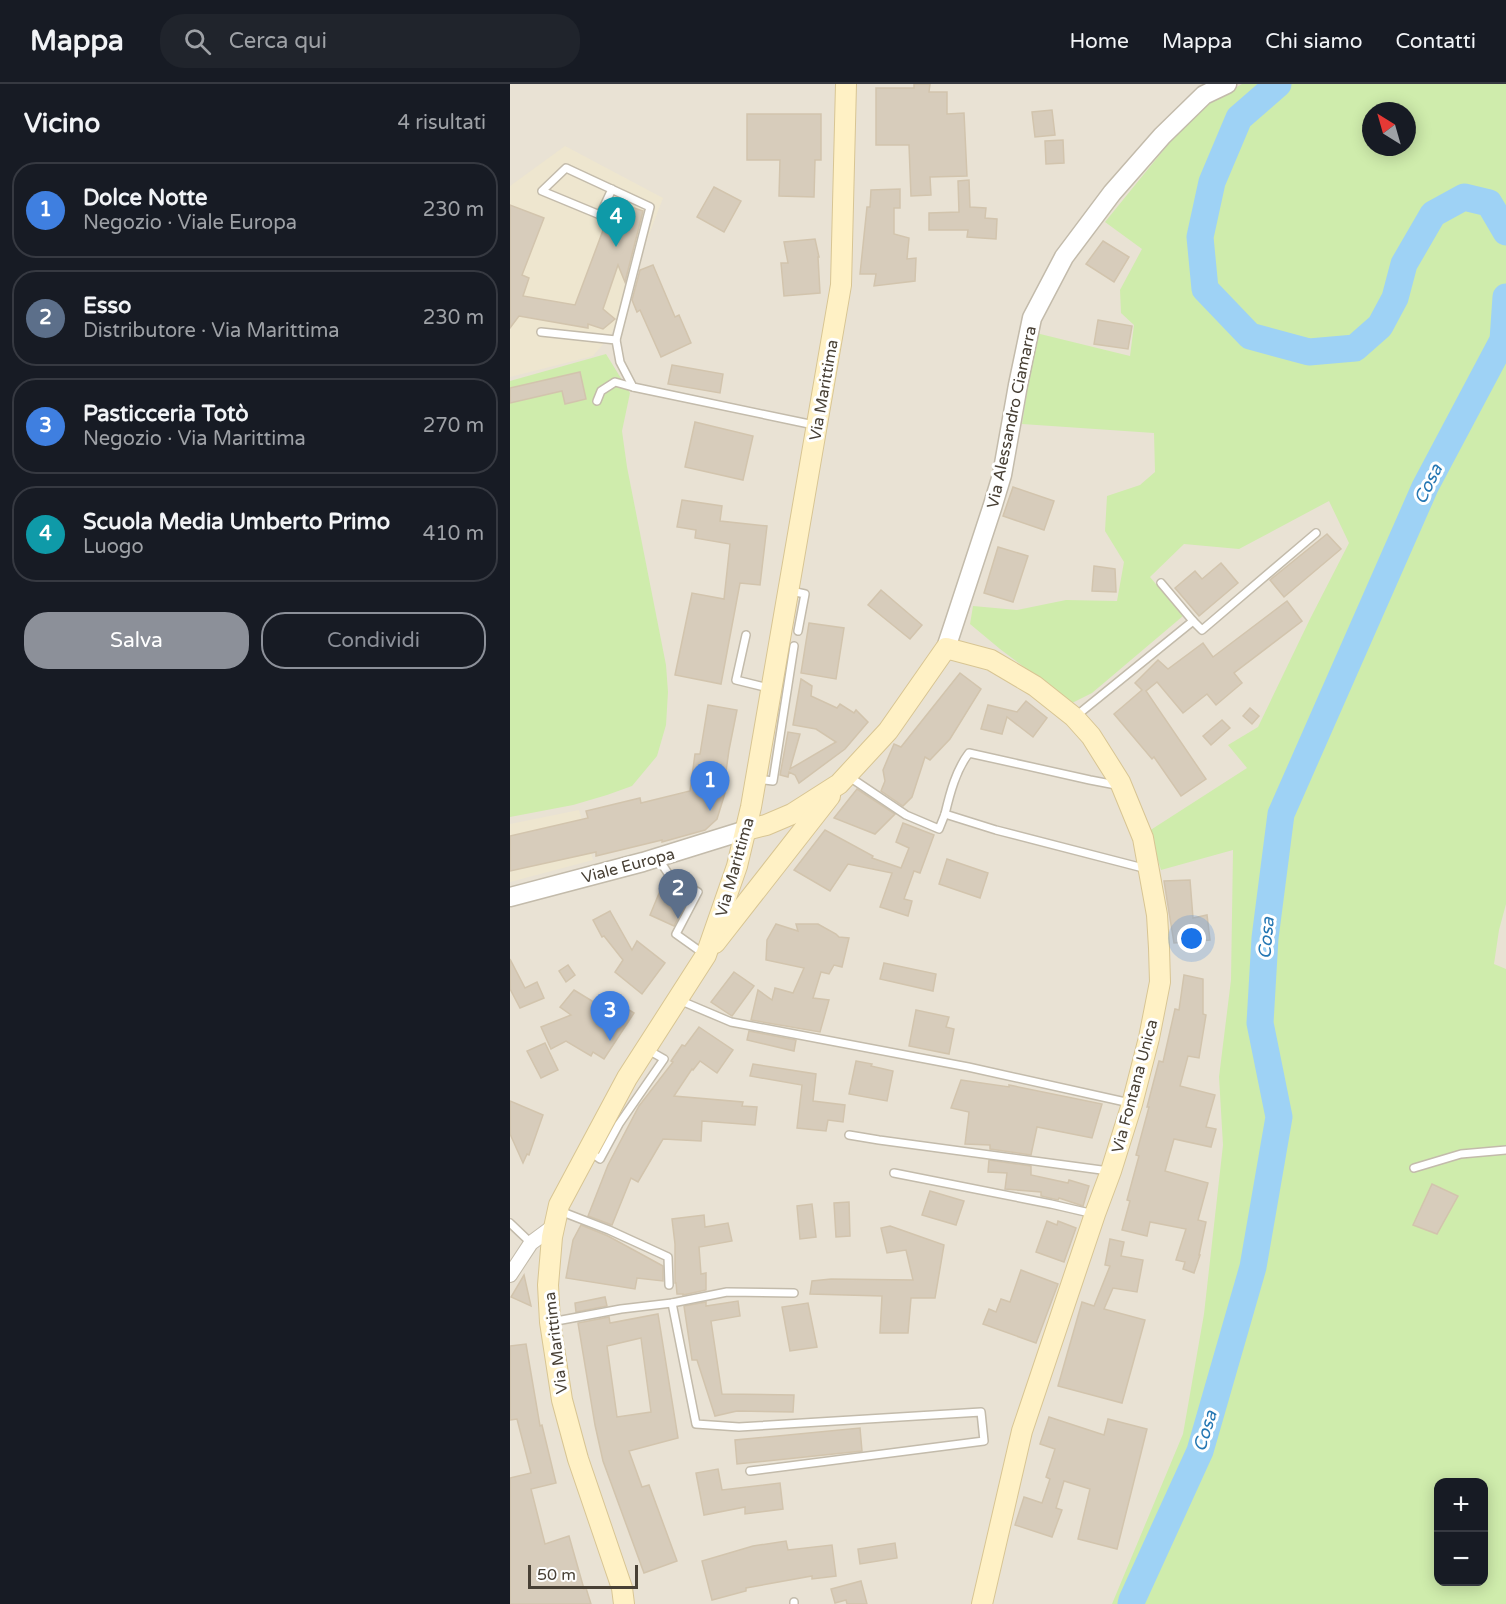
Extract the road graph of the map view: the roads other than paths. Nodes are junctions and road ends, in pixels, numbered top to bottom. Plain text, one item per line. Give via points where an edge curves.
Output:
1 (846, 84) edge
2 (1227, 84) edge
3 (1203, 90) edge
4 (612, 189) junction
5 (541, 332) dead end
6 (616, 340) junction
7 (633, 387) junction
8 (597, 401) dead end
9 (817, 426) junction
10 (1316, 533) dead end
11 (1161, 583) dead end
12 (788, 590) junction
13 (1193, 621) junction
14 (798, 631) dead end
15 (746, 635) dead end
16 (794, 646) dead end
17 (946, 648) junction
18 (778, 681) junction
19 (1074, 717) junction
20 (843, 780) junction
21 (1122, 786) junction
22 (945, 814) junction
23 (746, 830) junction
24 (658, 858) junction
25 (1149, 870) junction
26 (510, 897) edge
27 (706, 955) junction
28 (677, 999) junction
29 (1132, 1104) junction
30 (849, 1135) dead end
31 (1506, 1150) edge
32 (1414, 1167) dead end
33 (1111, 1171) junction
34 (894, 1173) dead end
35 (1095, 1214) junction
36 (556, 1218) junction
37 (510, 1223) edge
38 (531, 1243) junction
39 (510, 1275) edge
40 (669, 1286) dead end
41 (794, 1293) dead end
42 (672, 1303) junction
43 (550, 1322) junction
44 (750, 1471) dead end
45 (624, 1604) edge
46 (982, 1604) edge

1 - 9 main road, Via Marittima via 841,285
2 - 3 street, Via Alessandro Ciamarra
3 - 17 street, Via Alessandro Ciamarra via 1112,193 1064,257 1032,318 1002,475
4 - 4 lane via 566,168 542,191 600,215
4 - 6 lane via 650,207
5 - 6 lane
6 - 7 lane via 620,362
7 - 8 lane via 615,382 601,392
7 - 9 lane
9 - 12 main road, Via Marittima
10 - 13 lane via 1202,630
11 - 13 lane
12 - 14 lane via 805,594
12 - 18 main road, Via Marittima
13 - 19 lane
15 - 18 lane via 736,680
16 - 18 lane
17 - 19 main road, Via Fontana Unica via 991,660 1035,686
17 - 20 main road, Via Alessandro Ciamarra via 888,731
18 - 23 main road, Via Marittima
19 - 21 main road, Via Fontana Unica via 1091,736
20 - 22 lane via 939,829
20 - 23 main road, Via Alessandro Ciamarra via 792,814
20 - 27 main road
21 - 22 lane via 969,753 953,784
21 - 25 main road, Via Fontana Unica via 1143,838
22 - 25 lane
23 - 24 street, Viale Europa
23 - 27 main road, Via Marittima
24 - 26 street, Viale Europa
24 - 27 lane via 671,878 698,892 676,934
25 - 29 main road, Via Fontana Unica via 1157,915 1160,982
27 - 28 main road, Via Marittima
28 - 29 lane via 731,1022 968,1067
28 - 36 main road, Via Marittima via 645,1048 630,1092 588,1150
29 - 33 main road, Via Fontana Unica
30 - 33 lane
31 - 32 lane via 1461,1154
33 - 35 main road, Via Fontana Unica
34 - 35 lane
35 - 46 main road, Via Fontana Unica via 1022,1431
36 - 38 street
36 - 40 lane via 609,1230 668,1257
36 - 43 main road, Via Marittima via 549,1267
37 - 38 lane
38 - 39 street
41 - 42 lane via 727,1292
42 - 43 lane
42 - 44 lane via 696,1424 740,1427 981,1412 984,1442
43 - 45 main road, Via Marittima via 562,1400

